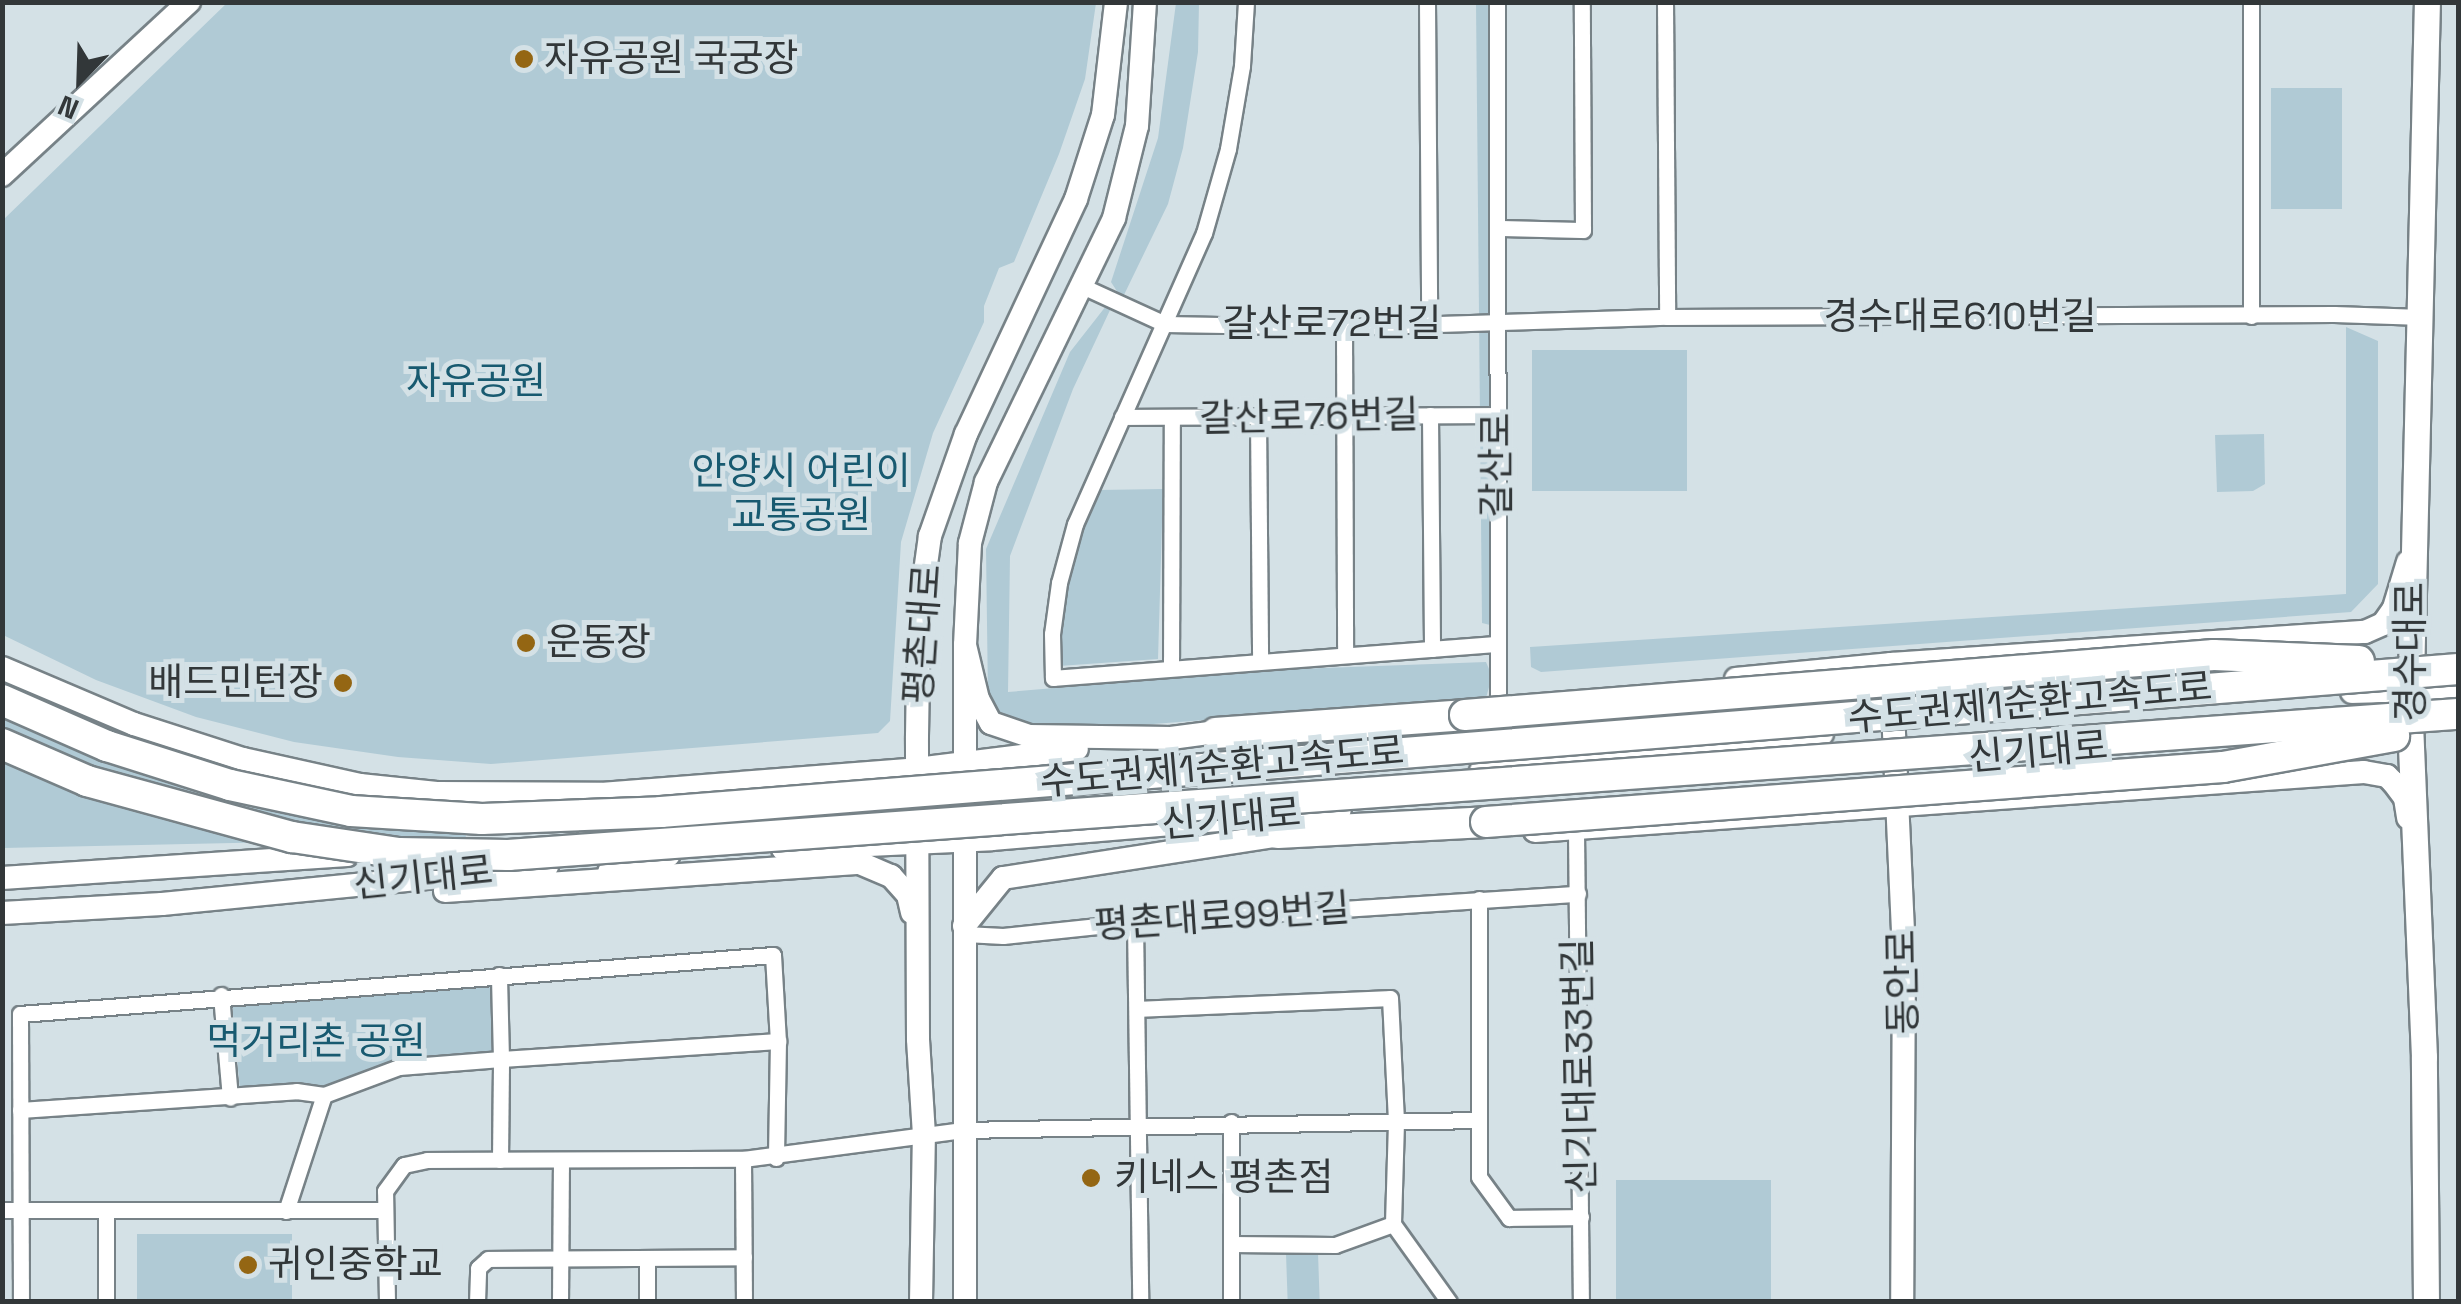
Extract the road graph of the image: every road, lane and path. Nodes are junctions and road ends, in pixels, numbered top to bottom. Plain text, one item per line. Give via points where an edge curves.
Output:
1 (189, 2) edge
2 (1116, 2) edge
3 (1145, 2) edge
4 (1246, 2) edge
5 (1427, 2) edge
6 (1497, 2) edge
7 (1582, 2) edge
8 (1665, 2) edge
9 (2251, 2) edge
10 (2427, 2) edge
11 (2, 175) edge
12 (1498, 228) junction
13 (1082, 286) junction
14 (2251, 316) junction
15 (1667, 317) junction
16 (2422, 317) junction
17 (1498, 322) junction
18 (1164, 324) junction
19 (1428, 326) junction
20 (1344, 327) junction
21 (1345, 415) junction
22 (1430, 415) junction
23 (1497, 415) junction
24 (1122, 417) junction
25 (1172, 418) junction
26 (1258, 418) junction
27 (2411, 553) junction
28 (2243, 638) junction
29 (1498, 644) junction
30 (965, 645) junction
31 (1432, 649) junction
32 (1346, 655) junction
33 (1260, 661) junction
34 (1891, 664) junction
35 (2458, 667) edge
36 (2, 668) edge
37 (1171, 668) junction
38 (2458, 689) edge
39 (2412, 691) junction
40 (2, 696) edge
41 (1498, 703) junction
42 (2131, 707) junction
43 (2458, 719) edge
44 (2410, 720) junction
45 (1893, 728) junction
46 (1216, 732) junction
47 (1171, 738) junction
48 (2, 744) edge
49 (965, 763) junction
50 (1896, 764) junction
51 (918, 769) junction
52 (816, 776) junction
53 (1898, 808) junction
54 (965, 811) junction
55 (916, 815) junction
56 (735, 826) junction
57 (1576, 831) junction
58 (1278, 833) junction
59 (1007, 838) junction
60 (965, 840) junction
61 (916, 843) junction
62 (666, 844) junction
63 (2, 878) edge
64 (2418, 883) junction
65 (562, 885) junction
66 (1578, 894) junction
67 (1478, 899) junction
68 (162, 904) junction
69 (2, 912) edge
70 (1136, 923) junction
71 (965, 930) junction
72 (918, 938) junction
73 (499, 976) junction
74 (221, 996) junction
75 (1137, 1008) junction
76 (778, 1041) junction
77 (501, 1058) junction
78 (324, 1095) junction
79 (230, 1098) junction
80 (20, 1110) junction
81 (1478, 1120) junction
82 (1231, 1122) junction
83 (1396, 1122) junction
84 (1136, 1124) junction
85 (963, 1130) junction
86 (924, 1134) junction
87 (776, 1158) junction
88 (743, 1159) junction
89 (500, 1160) junction
90 (560, 1160) junction
91 (2, 1210) edge
92 (20, 1210) junction
93 (384, 1210) junction
94 (106, 1211) junction
95 (286, 1211) junction
96 (1581, 1216) junction
97 (1393, 1224) junction
98 (1231, 1244) junction
99 (744, 1257) junction
100 (646, 1258) junction
101 (560, 1260) junction
102 (20, 1302) edge
103 (106, 1302) edge
104 (388, 1302) edge
105 (477, 1302) edge
106 (560, 1302) edge
107 (647, 1302) edge
108 (744, 1302) edge
109 (922, 1302) edge
110 (966, 1302) edge
111 (1140, 1302) edge
112 (1231, 1302) edge
113 (1449, 1302) edge
114 (1581, 1302) edge
115 (1902, 1302) edge
116 (2426, 1302) edge

1 - 11 street
2 - 51 street, 평촌대로 via 1103,114 1076,199 966,434 930,536 918,615
3 - 13 street, 평촌대로 via 1137,126 1114,218
4 - 18 street via 1228,149 1204,233
5 - 19 street
6 - 12 street, 갈산로
7 - 12 street via 1583,230
8 - 15 street
9 - 14 street
10 - 16 main road, 경수대로
12 - 17 street, 갈산로
13 - 18 street
13 - 30 street, 평촌대로 via 986,482 970,543
14 - 15 street, 경수대로610번길
14 - 16 street, 경수대로610번길
15 - 17 street, 경수대로610번길
16 - 27 main road, 경수대로
17 - 19 street, 갈산로72번길
17 - 23 street, 갈산로
18 - 20 street, 갈산로72번길
18 - 24 street
19 - 20 street, 갈산로72번길
20 - 21 street
21 - 22 street, 갈산로76번길
21 - 26 street, 갈산로76번길
21 - 32 street
22 - 23 street, 갈산로76번길
22 - 31 street
23 - 29 street, 갈산로
24 - 25 street, 갈산로76번길
24 - 37 street via 1065,553 1052,634 1053,678
25 - 26 street, 갈산로76번길
25 - 37 street
26 - 33 street
27 - 28 street via 2383,624 2365,632
27 - 39 main road, 경수대로
28 - 34 street
28 - 42 street
29 - 31 street
29 - 41 street, 갈산로
30 - 47 street via 991,723 1030,736
30 - 49 street, 평촌대로
31 - 32 street
32 - 33 street
33 - 37 street
34 - 41 street
34 - 45 street, 동안로
35 - 40 highway, 수도권제1순환고속도로, bridge via 662,812 482,819 351,810 230,785 107,746
35 - 46 highway, bridge via 2214,655
36 - 52 street via 152,730 360,785 566,795
38 - 39 street, 신기대로
39 - 42 street, 신기대로
39 - 44 main road, 경수대로
40 - 62 street via 124,745 242,781 362,806
41 - 46 street via 1354,712
42 - 45 street, 신기대로
43 - 44 street, 신기대로
43 - 48 highway, 수도권제1순환고속도로, bridge via 508,855 398,853 292,837 86,781
43 - 58 highway, bridge via 2223,767
44 - 50 street, 신기대로
44 - 64 main road, 경수대로
45 - 50 street, 동안로
45 - 54 street, 신기대로 via 1482,771
46 - 47 street
47 - 49 street
49 - 51 street
49 - 54 street, 평촌대로
50 - 53 street, 동안로
50 - 59 street, 신기대로
51 - 52 street
51 - 55 street, 평촌대로
52 - 56 street
53 - 57 street
53 - 64 street via 2364,772 2386,776 2405,798
53 - 115 street, 동안로
54 - 55 street, 신기대로
54 - 60 street, 평촌대로
55 - 56 street, 신기대로
55 - 61 street, 평촌대로
56 - 62 street, 신기대로
57 - 58 street
57 - 66 street, 신기대로33번길
58 - 59 street
58 - 71 street via 1002,878
59 - 60 street, 신기대로
60 - 61 street, 신기대로
60 - 71 street, 평촌대로
61 - 62 street, 신기대로
61 - 72 street, 평촌대로
62 - 63 street, 신기대로
62 - 65 street
62 - 68 street, 신기대로
64 - 116 main road, 경수대로
65 - 68 street
65 - 72 street via 860,862 891,876 908,894
66 - 67 street, 평촌대로99번길
66 - 96 street, 신기대로33번길
67 - 70 street, 평촌대로99번길
67 - 81 street
68 - 69 street, 신기대로
70 - 71 street, 평촌대로99번길 via 1003,936
70 - 75 street
71 - 85 street, 평촌대로
72 - 86 street, 평촌대로
73 - 74 street
73 - 76 street via 773,955
73 - 77 street
74 - 79 street
74 - 80 street via 20,1014
75 - 83 street via 1390,998
75 - 84 street
76 - 77 street
76 - 87 street
77 - 78 street via 400,1067
77 - 89 street
78 - 79 street
78 - 95 street
79 - 80 street
80 - 92 street
81 - 83 street
81 - 96 street via 1479,1176 1509,1218
82 - 83 street
82 - 84 street
82 - 98 street
83 - 97 street
84 - 85 street
84 - 111 street
85 - 86 street
85 - 110 street, 평촌대로
86 - 87 street
86 - 109 street, 평촌대로
87 - 88 street
88 - 90 street
88 - 99 street
89 - 90 street
89 - 93 street via 404,1165 388,1180
90 - 101 street
91 - 92 street
92 - 94 street
92 - 102 street
93 - 95 street
93 - 104 street
94 - 95 street
94 - 103 street
96 - 114 street, 신기대로33번길
97 - 98 street via 1335,1244
97 - 113 street
98 - 112 street
99 - 100 street
99 - 108 street
100 - 101 street
100 - 107 street
101 - 105 street via 488,1259 478,1268
101 - 106 street

